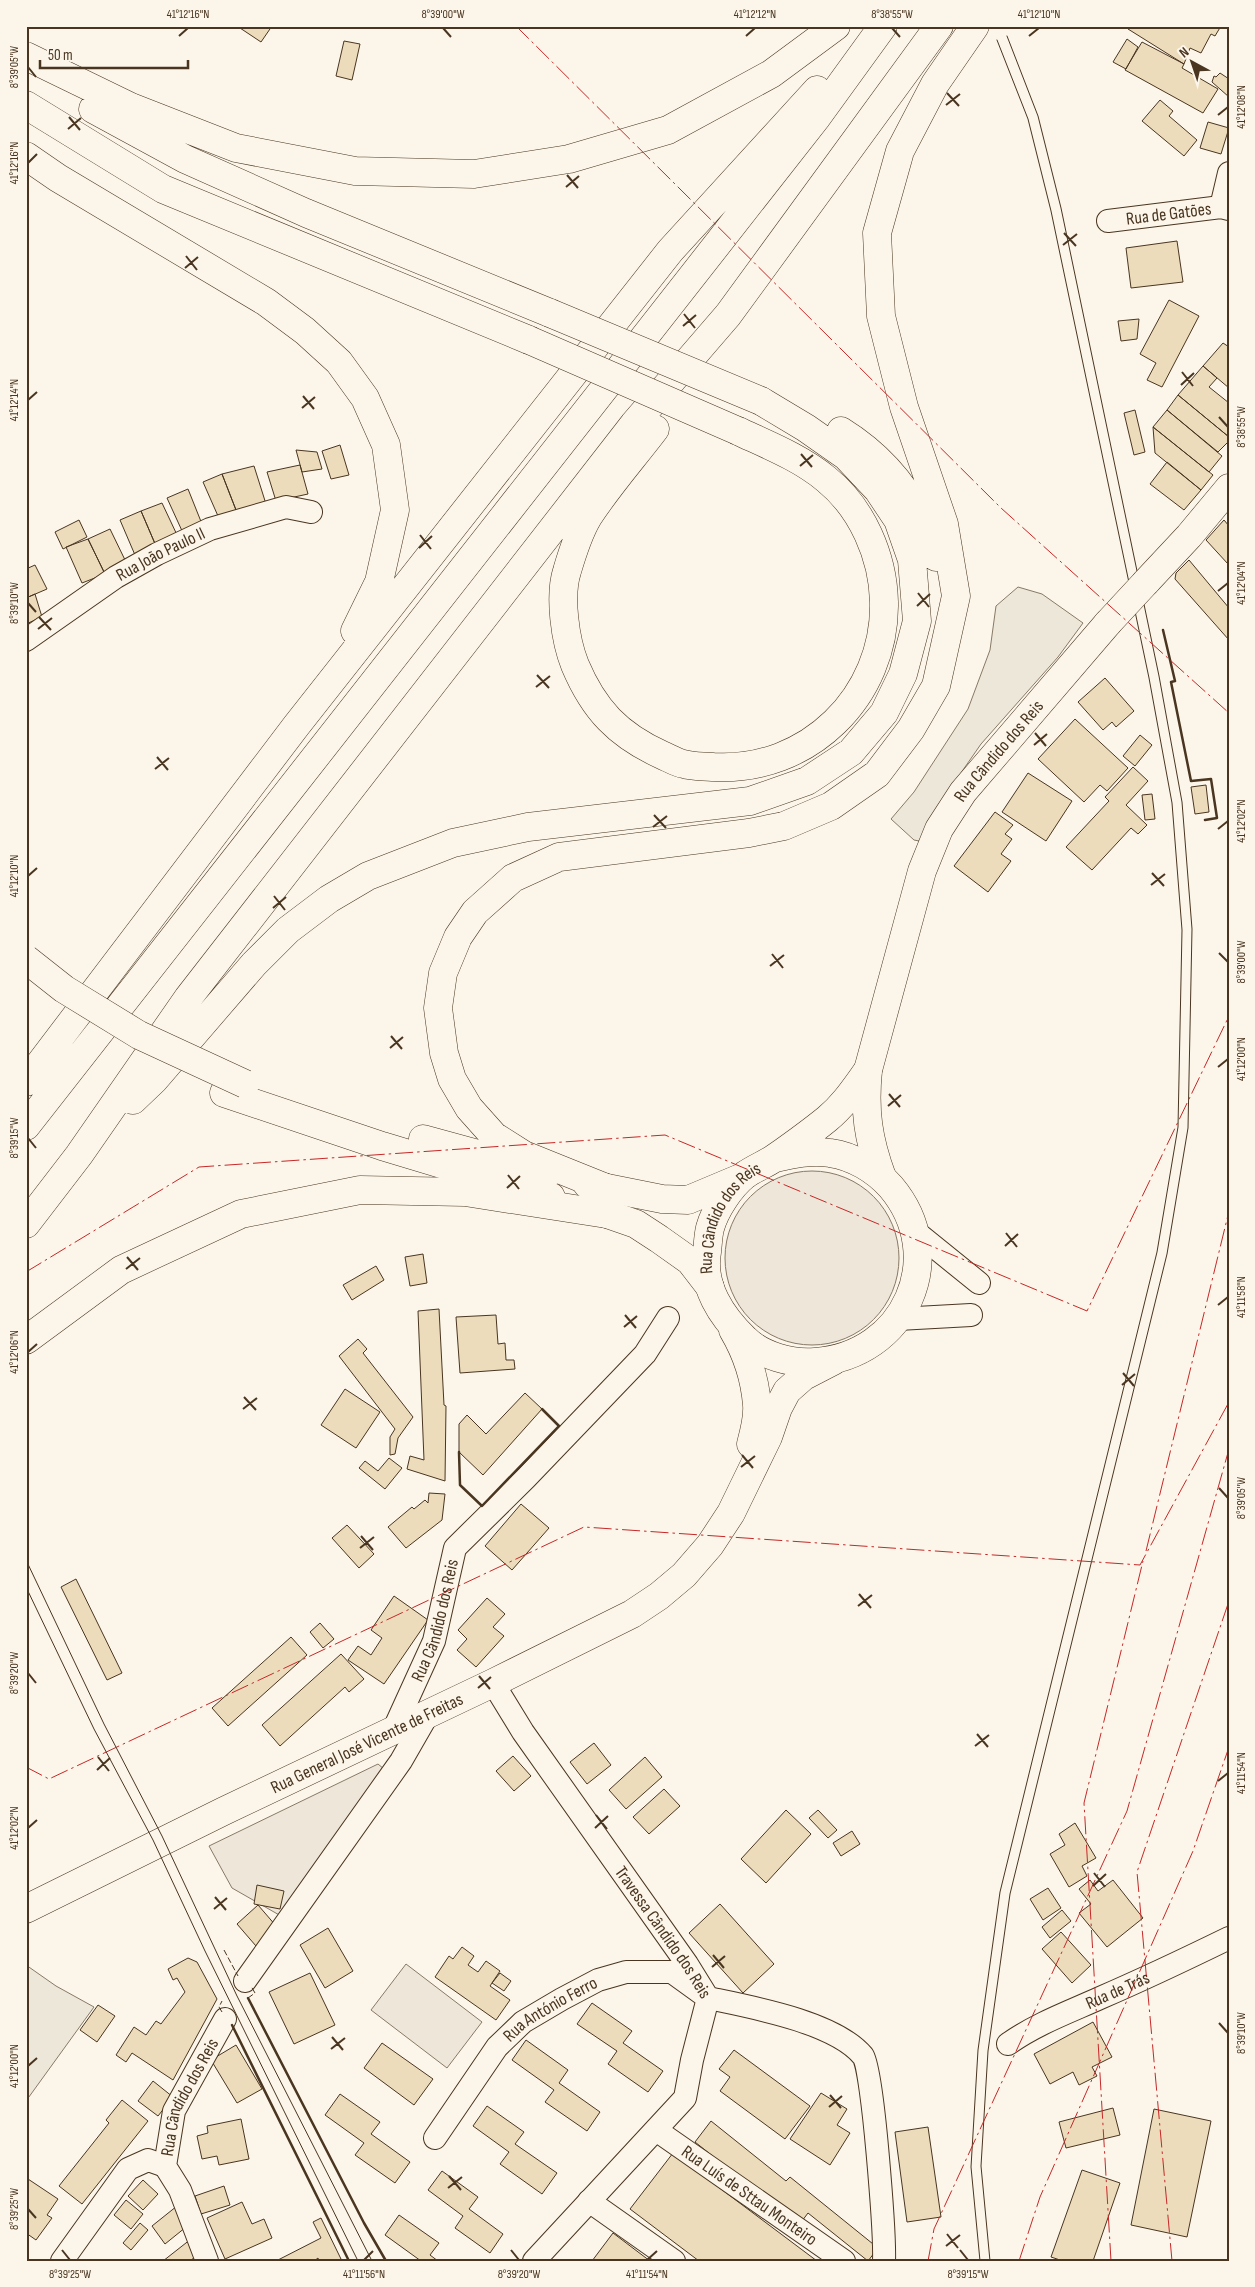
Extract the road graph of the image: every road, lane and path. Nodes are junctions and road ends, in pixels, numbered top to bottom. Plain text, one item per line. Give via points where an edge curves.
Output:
1 (836, 26) edge
2 (875, 26) edge
3 (884, 26) edge
4 (939, 26) edge
5 (975, 26) edge
6 (26, 56) edge
7 (26, 65) edge
8 (26, 106) edge
9 (26, 156) edge
10 (1229, 173) edge
11 (1225, 208) edge
12 (1108, 221) dead end
13 (728, 315) junction
14 (761, 401) junction
15 (1229, 488) edge
16 (311, 512) dead end
17 (947, 633) junction
18 (26, 640) edge
19 (296, 726) junction
20 (26, 959) edge
21 (26, 979) edge
22 (60, 1034) junction
23 (26, 1050) edge
24 (868, 1070) junction
25 (26, 1082) edge
26 (234, 1088) junction
27 (26, 1126) edge
28 (79, 1155) junction
29 (775, 1158) junction
30 (744, 1176) junction
31 (882, 1177) junction
32 (612, 1202) junction
33 (26, 1224) edge
34 (916, 1232) junction
35 (979, 1283) dead end
36 (710, 1287) junction
37 (971, 1315) dead end
38 (668, 1318) dead end
39 (898, 1319) junction
40 (728, 1322) junction
41 (26, 1340) edge
42 (833, 1361) junction
43 (731, 1513) junction
44 (493, 1683) junction
45 (428, 1714) junction
46 (393, 1731) junction
47 (26, 1910) edge
48 (1229, 1938) edge
49 (245, 1981) dead end
50 (708, 1998) junction
51 (225, 2019) dead end
52 (1008, 2044) dead end
53 (656, 2130) junction
54 (435, 2138) dead end
55 (165, 2166) junction
56 (589, 2201) junction
57 (62, 2261) edge
58 (207, 2261) edge
59 (534, 2261) edge
60 (674, 2261) edge
61 (844, 2261) edge
62 (884, 2261) edge

1 - 6 main road via 771,74 668,130 569,159 474,174 355,171 236,148 131,108
2 - 19 main road via 670,251
3 - 27 main road via 811,125
4 - 13 main road
5 - 17 main road via 935,84 900,151 877,232 881,316 904,407 944,524 956,596
7 - 14 main road, bridge via 69,95 185,159 306,213
8 - 13 main road, bridge via 163,189 529,340 738,431 788,454 827,479 853,509 872,541 884,586 884,624 875,664 856,700 823,735 778,760 733,768 684,764 644,747 608,721 584,688 570,651 564,616 566,573 587,518 656,427
9 - 19 main road via 266,302 339,362 365,398 386,445 395,510 379,582 357,629
10 - 11 street
11 - 12 street, Rua de Gatões
13 - 28 main road via 634,424 188,998
14 - 17 main road via 811,412 857,441 897,479 916,507 935,551
14 - 28 main road via 846,456 878,490 898,520 912,560 917,621 903,674 884,713 851,752 807,781 750,801 528,827 453,843 368,876 329,899 288,930 254,964 154,1080
15 - 24 main road, Rua Cândido dos Reis, bridge via 963,792 940,829 922,871
16 - 18 street, Rua João Paulo II via 286,507 210,530 116,577
17 - 32 main road via 936,686 911,729 877,774 831,806 784,826 749,833 559,858 513,878 474,912 458,937 443,973 438,1008 444,1053 452,1079 469,1108 494,1136
19 - 22 main road
20 - 26 main road, bridge via 64,989
21 - 26 main road via 56,1002 132,1049
22 - 23 main road
22 - 25 main road
24 - 29 main road, Rua Cândido dos Reis via 844,1103
24 - 31 main road, Rua Cândido dos Reis via 865,1099 868,1134
26 - 32 main road via 382,1146
28 - 33 main road
29 - 30 main road, Rua Cândido dos Reis
29 - 31 main road, Rua Cândido dos Reis via 803,1152 831,1153 858,1161
30 - 32 main road via 688,1200
30 - 36 main road, Rua Cândido dos Reis via 724,1199 710,1226 706,1257
31 - 34 main road, Rua Cândido dos Reis via 903,1202
32 - 36 main road via 636,1224 690,1262
32 - 41 main road via 465,1192 360,1190 241,1214 121,1270
34 - 35 street
34 - 39 main road, Rua Cândido dos Reis via 918,1262 912,1292
36 - 40 main road, Rua Cândido dos Reis
37 - 39 street
38 - 46 street, Rua Cândido dos Reis via 645,1354 455,1548 434,1641
39 - 42 main road, Rua Cândido dos Reis via 880,1338 858,1353
40 - 42 main road, Rua Cândido dos Reis via 749,1343 775,1357 803,1363
40 - 43 main road via 741,1344 758,1407
42 - 43 main road via 804,1376 787,1391
43 - 44 main road, Rua General José Vicente de Freitas via 710,1545 684,1575 659,1596 632,1614
44 - 45 main road, Rua General José Vicente de Freitas
44 - 50 street, Travessa Cândido dos Reis via 523,1732
45 - 46 main road, Rua General José Vicente de Freitas
45 - 49 street via 401,1761
46 - 47 main road, Rua General José Vicente de Freitas
48 - 52 street, Rua de Trás via 1020,2035
50 - 53 street via 685,2098
50 - 54 street, Rua António Ferro via 672,1972 626,1972 598,1980 523,2022 497,2047
50 - 62 street, Travessa Cândido dos Reis via 764,2010 838,2035 864,2057 869,2076 885,2235
51 - 55 street, Rua Cândido dos Reis via 174,2111
53 - 56 street
53 - 61 street, Rua Luís de Sttau Monteiro
55 - 57 street via 148,2160 128,2169
55 - 58 street, Rua Cândido dos Reis via 180,2190
56 - 59 street
56 - 60 street

